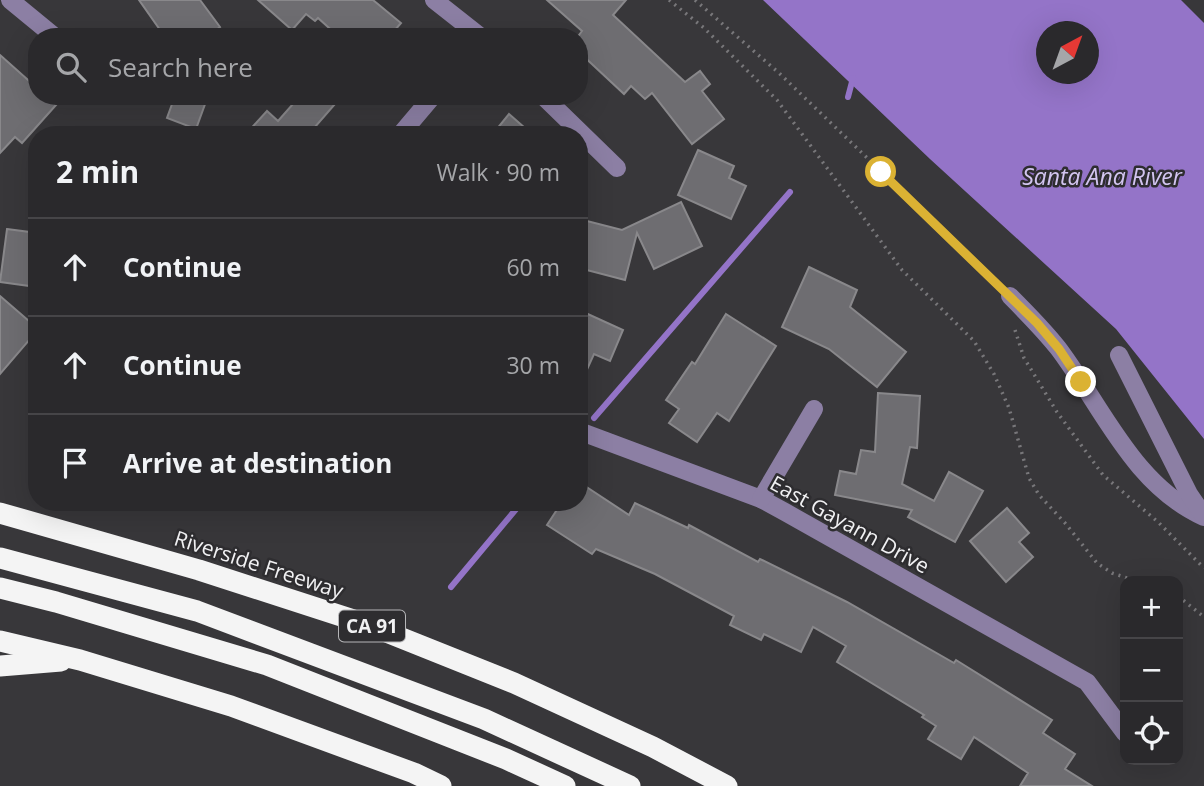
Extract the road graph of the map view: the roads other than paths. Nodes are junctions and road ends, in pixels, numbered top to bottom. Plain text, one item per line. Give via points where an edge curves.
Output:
1 (10, 0) edge
2 (434, 0) edge
3 (44, 28) edge
4 (470, 28) edge
5 (425, 105) edge
6 (552, 105) edge
7 (408, 126) edge
8 (574, 126) edge
9 (588, 140) edge
10 (617, 168) dead end
11 (1010, 296) road end
12 (1119, 355) dead end
13 (814, 409) dead end
14 (588, 435) edge
15 (761, 499) junction
16 (0, 513) edge
17 (1204, 516) edge
18 (0, 558) edge
19 (0, 588) edge
20 (0, 640) edge
21 (80, 660) junction
22 (0, 666) edge
23 (1120, 726) edge
24 (441, 786) edge
25 (565, 786) edge
26 (631, 786) edge
27 (726, 786) edge

1 - 3 street
2 - 4 street
5 - 7 street
6 - 8 street
9 - 10 street
11 - 17 street via 1059,349 1135,459 1175,500
12 - 17 street
13 - 15 street
14 - 15 street, East Gayann Drive
15 - 23 street, East Gayann Drive via 1087,682
16 - 27 highway, Riverside Freeway / CA 91 via 369,625 514,683
18 - 26 highway via 197,611 484,719
19 - 25 highway via 267,665
20 - 21 highway
21 - 22 highway
21 - 24 highway via 231,706

